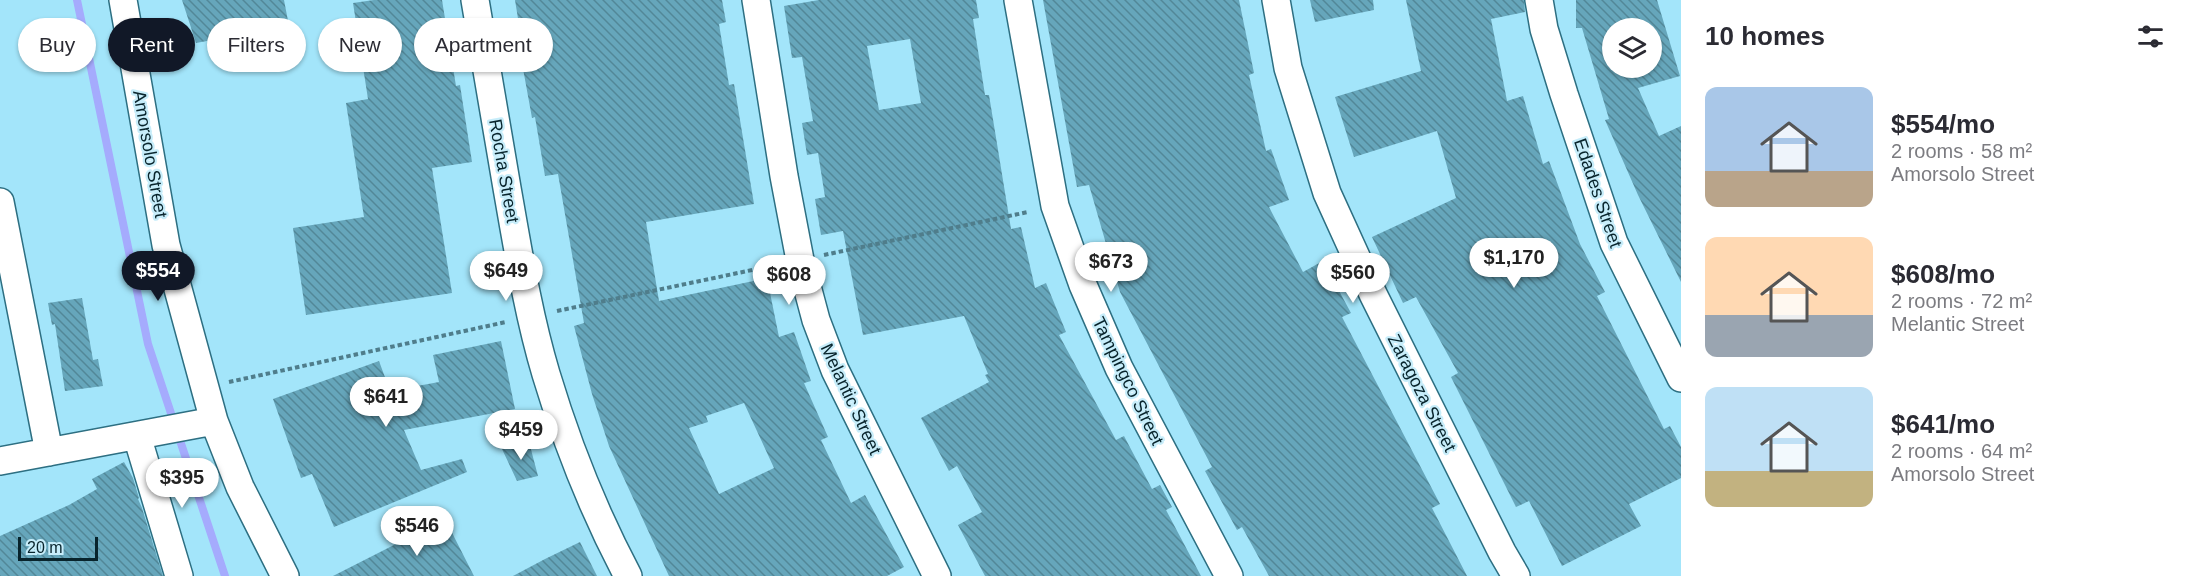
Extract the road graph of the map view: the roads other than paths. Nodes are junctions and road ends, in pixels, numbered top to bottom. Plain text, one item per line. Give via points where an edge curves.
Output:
1 (123, 0) edge
2 (475, 0) edge
3 (756, 0) edge
4 (1018, 0) edge
5 (1276, 0) edge
6 (1539, 0) edge
7 (0, 202) edge
8 (1681, 378) edge
9 (214, 421) junction
10 (137, 436) junction
11 (49, 452) junction
12 (0, 461) edge
13 (178, 576) edge
14 (285, 576) edge
15 (628, 576) edge
16 (937, 576) edge
17 (1229, 576) edge
18 (1516, 576) edge

1 - 9 street, Amorsolo Street via 166,245
2 - 15 street, Rocha Street via 515,235 546,374 578,468
3 - 16 street, Melantic Street via 784,176 816,320 835,370
4 - 17 street, Tampingco Street via 1055,206 1083,285 1119,368
5 - 18 street, Zaragoza Street via 1288,68 1327,193 1373,294
6 - 8 street, Edades Street via 1564,94 1614,243
7 - 11 street
9 - 10 street
9 - 14 street, Amorsolo Street via 240,487
10 - 11 street
10 - 13 street
11 - 12 street

